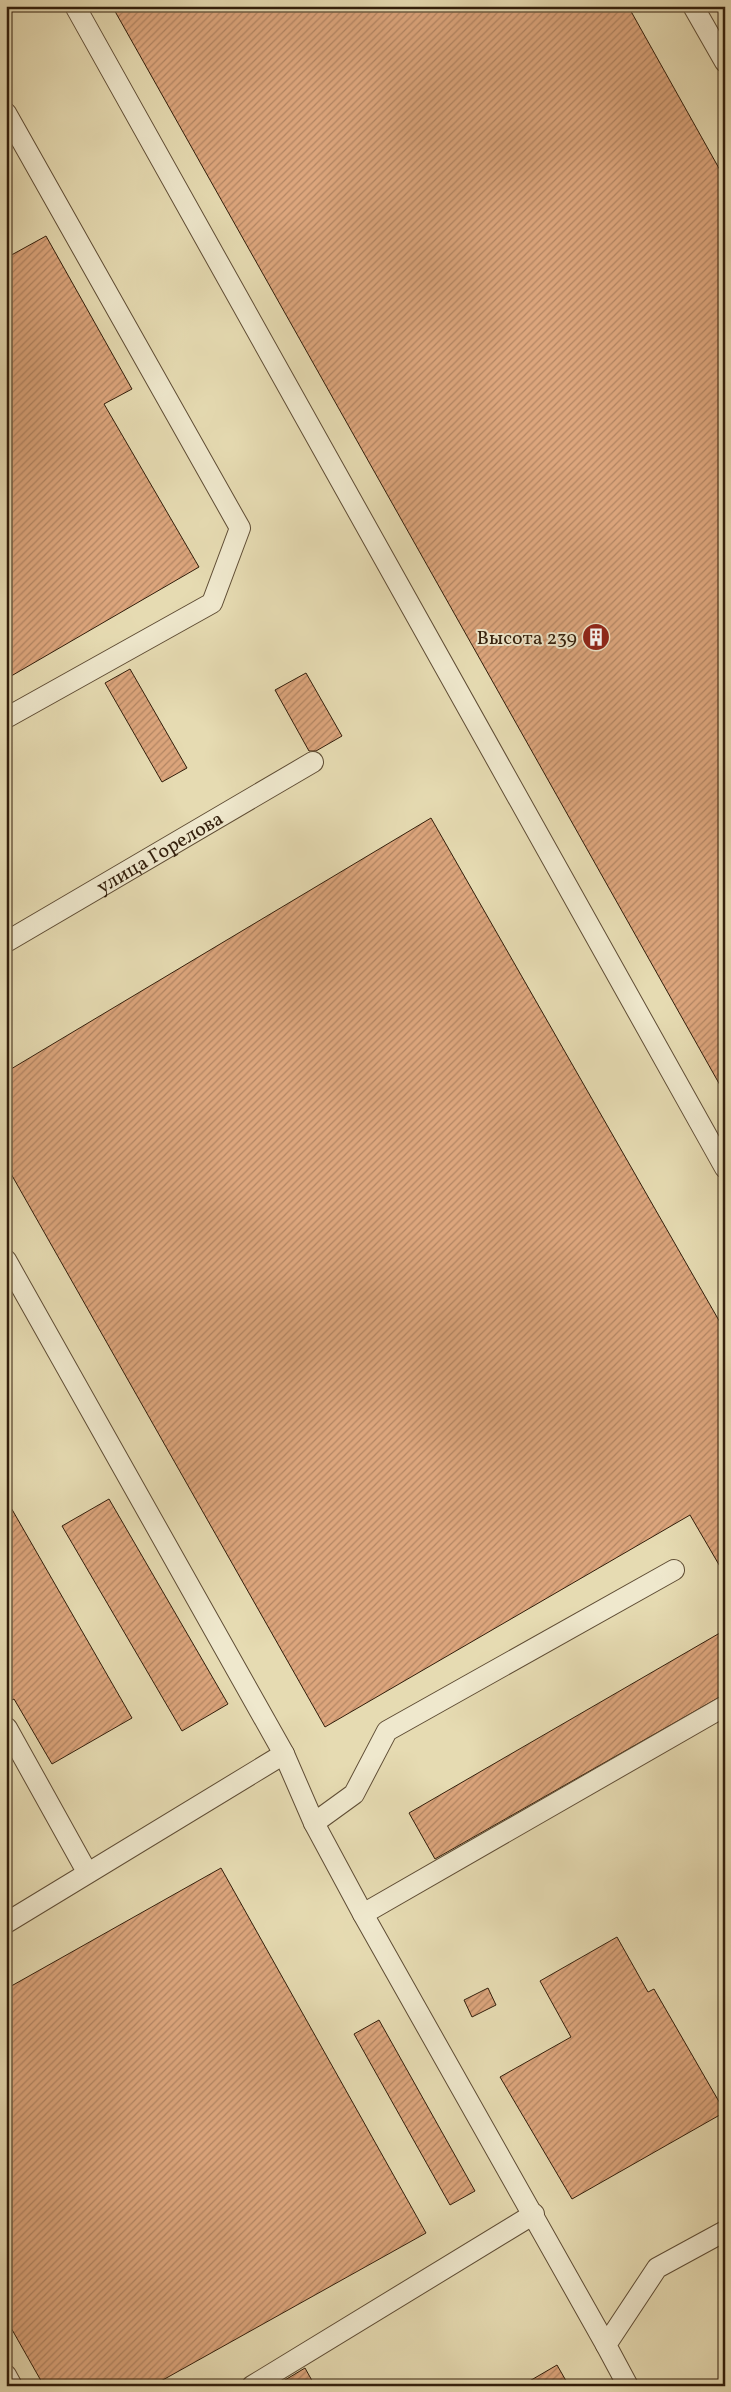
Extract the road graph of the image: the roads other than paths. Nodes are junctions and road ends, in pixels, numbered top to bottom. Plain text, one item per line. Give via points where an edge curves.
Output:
1 (75, 6) edge
2 (693, 6) edge
3 (725, 62) edge
4 (6, 113) edge
5 (6, 718) edge
6 (313, 762) dead end
7 (6, 942) edge
8 (725, 1168) edge
9 (6, 1260) edge
10 (674, 1570) dead end
11 (725, 1706) edge
12 (7, 1728) edge
13 (284, 1754) junction
14 (314, 1823) junction
15 (87, 1872) junction
16 (363, 1914) junction
17 (8, 1919) edge
18 (534, 2214) junction
19 (725, 2231) edge
20 (606, 2345) junction
21 (6, 2376) edge
22 (12, 2386) edge
23 (252, 2386) edge
24 (628, 2386) edge

1 - 8 street
2 - 3 street
4 - 5 street via 240,528 212,603
6 - 7 street, улица Горелова
9 - 13 street
10 - 14 street via 387,1731 354,1794
11 - 16 street
12 - 15 street
13 - 14 street
13 - 15 street
14 - 16 street
15 - 17 street
16 - 18 street
18 - 20 street
18 - 23 street
19 - 20 street via 657,2268
20 - 24 street
21 - 22 street

